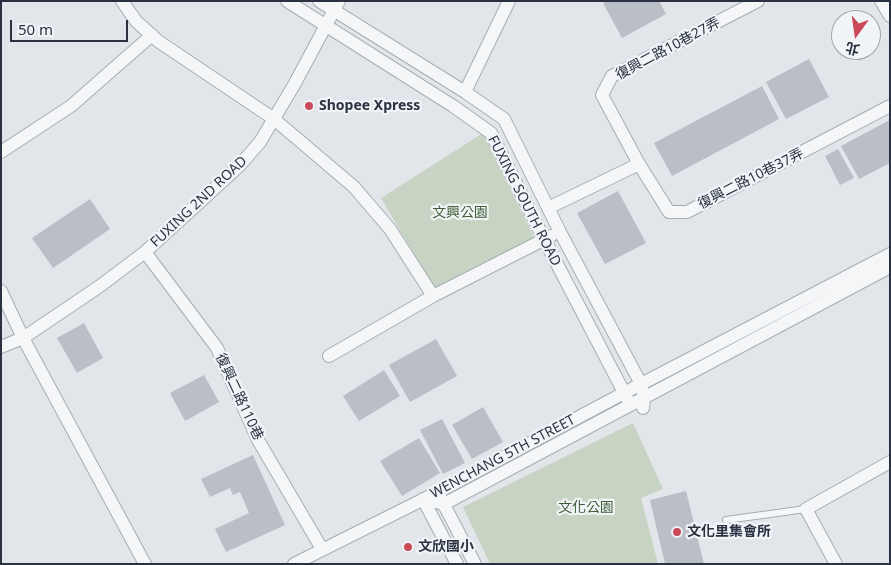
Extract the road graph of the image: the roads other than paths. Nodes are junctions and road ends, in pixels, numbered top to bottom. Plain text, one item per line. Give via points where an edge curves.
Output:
1 (122, 1) edge
2 (287, 1) edge
3 (319, 1) edge
4 (509, 1) edge
5 (758, 1) edge
6 (881, 1) edge
7 (337, 6) edge
8 (890, 16) edge
9 (326, 26) junction
10 (152, 35) junction
11 (465, 92) junction
12 (890, 106) edge
13 (274, 119) junction
14 (1, 152) edge
15 (639, 164) junction
16 (548, 208) junction
17 (560, 232) junction
18 (544, 239) junction
19 (145, 252) junction
20 (890, 254) edge
21 (890, 267) edge
22 (1, 291) edge
23 (433, 296) junction
24 (23, 338) junction
25 (1, 347) edge
26 (329, 356) dead end
27 (624, 393) junction
28 (643, 396) junction
29 (630, 404) junction
30 (890, 462) edge
31 (441, 498) junction
32 (423, 499) junction
33 (806, 508) junction
34 (726, 520) dead end
35 (322, 549) junction
36 (145, 564) edge
37 (294, 564) edge
38 (457, 564) edge
39 (475, 564) edge
40 (836, 564) edge

1 - 10 street via 136,21
2 - 9 street, FUXING SOUTH ROAD
3 - 7 street, FUXING SOUTH ROAD
4 - 11 street
5 - 15 street, 復興二路10巷27弄 via 612,76 602,95
6 - 8 street
7 - 9 street, FUXING 2ND ROAD
7 - 11 street, FUXING SOUTH ROAD
9 - 13 street, FUXING 2ND ROAD
9 - 18 street, FUXING SOUTH ROAD via 491,133
10 - 13 street
10 - 14 street via 71,106
11 - 16 street, FUXING SOUTH ROAD via 504,119
12 - 15 street, 復興二路10巷37弄 via 687,212 669,212
13 - 19 street, FUXING 2ND ROAD via 240,166
13 - 23 street via 354,187 390,229
15 - 16 street
16 - 17 street, FUXING SOUTH ROAD
17 - 18 street
17 - 28 street, FUXING SOUTH ROAD
18 - 23 street
18 - 27 street, FUXING SOUTH ROAD
19 - 24 street, FUXING 2ND ROAD
19 - 35 street, 復興二路110巷 via 216,348 258,440
20 - 28 street, WENCHANG 5TH STREET
21 - 28 street, WENCHANG 5TH STREET
22 - 24 street
23 - 26 street
24 - 25 street, FUXING 2ND ROAD
24 - 36 street
27 - 28 street, WENCHANG 5TH STREET
27 - 29 street, FUXING SOUTH ROAD
27 - 31 street, WENCHANG 5TH STREET
28 - 29 street, WENCHANG 5TH STREET
29 - 31 street, WENCHANG 5TH STREET
30 - 33 street
31 - 32 street, WENCHANG 5TH STREET
31 - 39 street
32 - 35 street
32 - 38 street
33 - 34 lane
33 - 40 street
35 - 37 street

